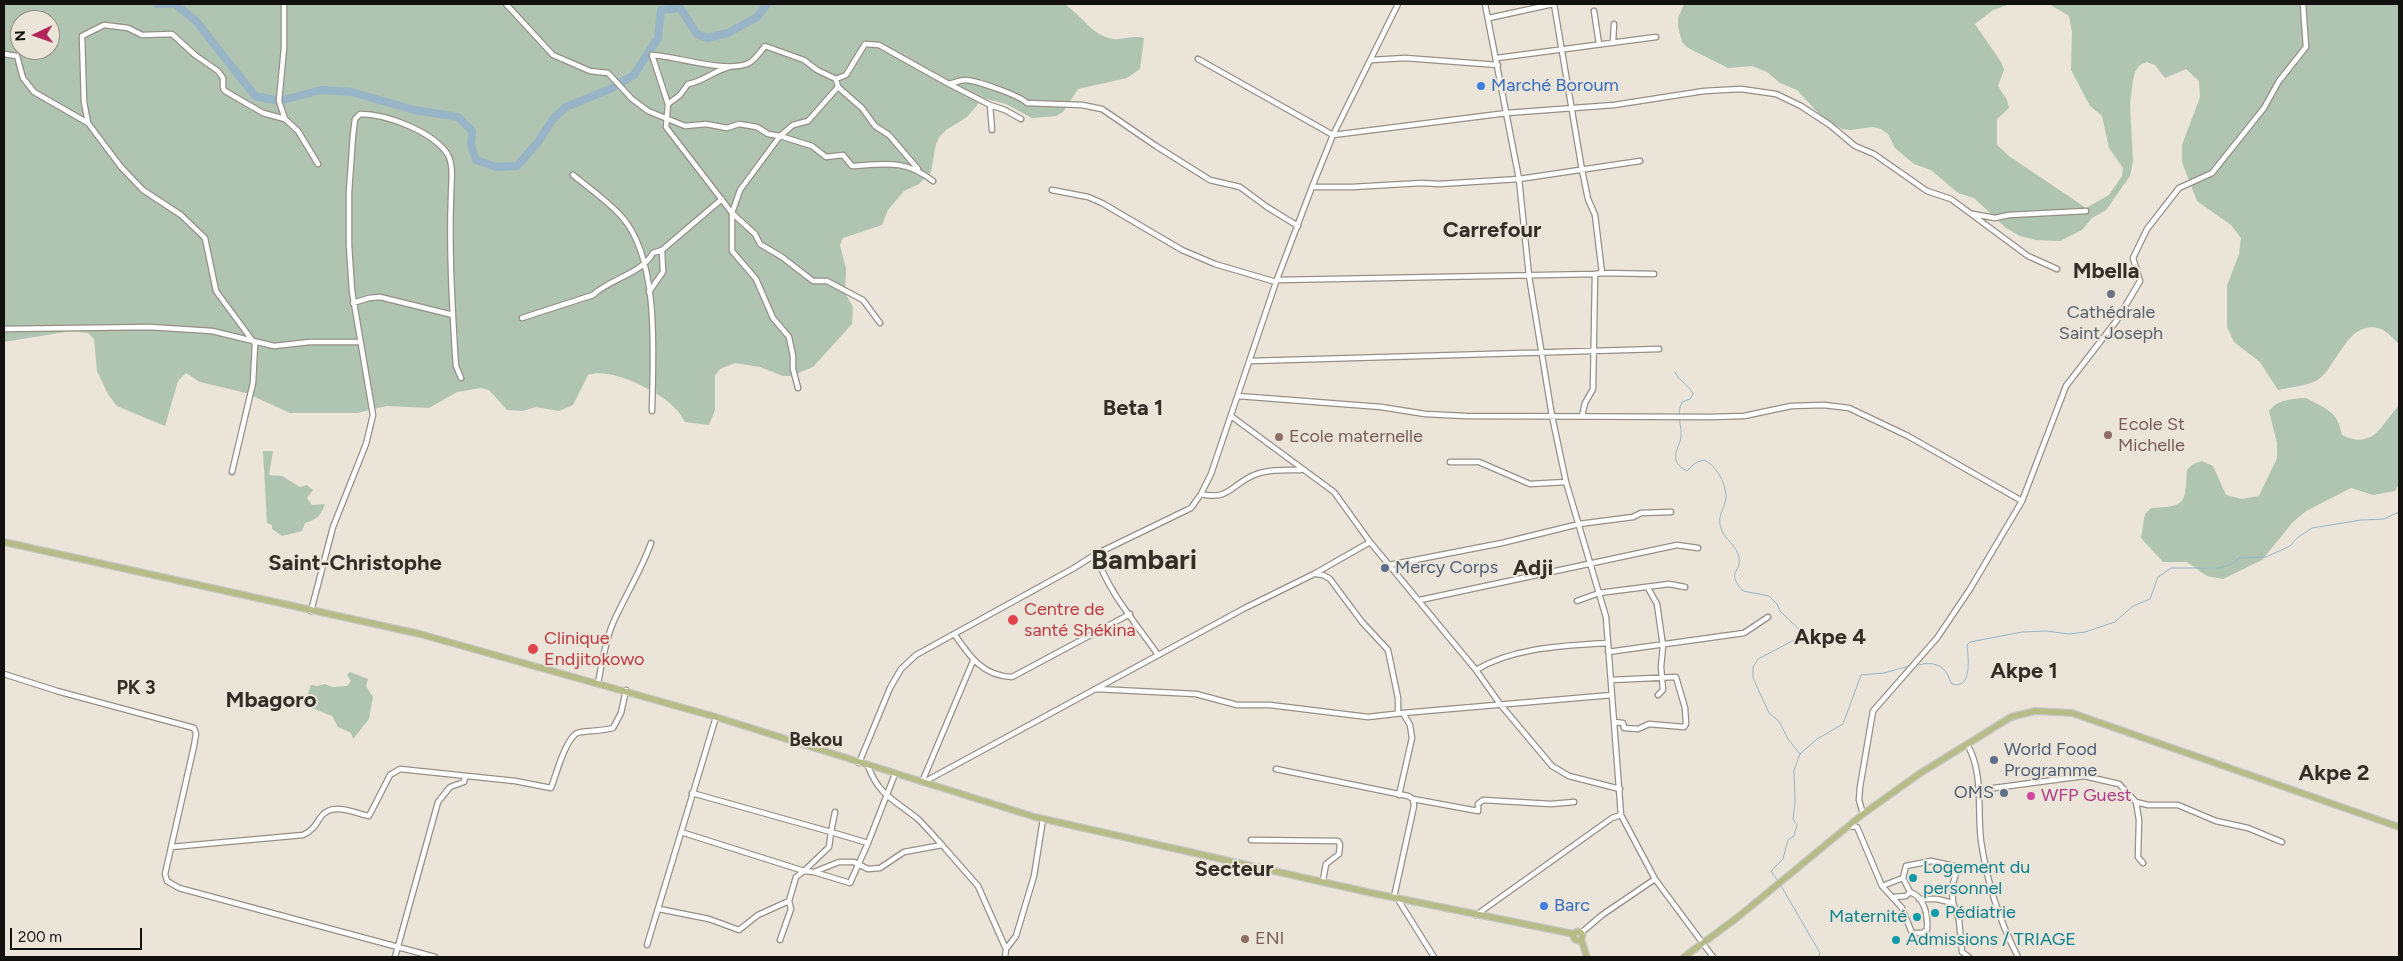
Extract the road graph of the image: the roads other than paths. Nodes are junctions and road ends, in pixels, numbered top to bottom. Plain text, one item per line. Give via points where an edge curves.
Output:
1 (284, 4) edge
2 (506, 4) edge
3 (1398, 4) edge
4 (1485, 4) edge
5 (1553, 4) edge
6 (2303, 4) edge
7 (1594, 11) dead end
8 (1489, 18) junction
9 (1614, 24) dead end
10 (1656, 37) dead end
11 (1613, 42) junction
12 (1599, 44) junction
13 (1561, 49) junction
14 (4, 54) edge
15 (1497, 58) junction
16 (1198, 59) dead end
17 (1371, 60) junction
18 (1498, 65) junction
19 (732, 66) junction
20 (836, 79) junction
21 (949, 84) junction
22 (838, 87) junction
23 (668, 104) junction
24 (990, 105) junction
25 (1570, 108) junction
26 (1507, 113) junction
27 (666, 117) junction
28 (285, 119) junction
29 (1021, 119) dead end
30 (88, 122) junction
31 (992, 130) dead end
32 (1333, 135) junction
33 (780, 136) junction
34 (1640, 161) dead end
35 (318, 164) dead end
36 (918, 169) junction
37 (1582, 170) junction
38 (573, 174) dead end
39 (1518, 179) junction
40 (933, 181) dead end
41 (1312, 187) junction
42 (1052, 190) dead end
43 (722, 199) junction
44 (2086, 211) dead end
45 (732, 213) junction
46 (1972, 214) junction
47 (1298, 226) junction
48 (662, 250) junction
49 (646, 265) junction
50 (2057, 269) dead end
51 (1602, 273) junction
52 (1595, 274) junction
53 (1654, 274) dead end
54 (1529, 276) junction
55 (1277, 281) junction
56 (649, 292) junction
57 (353, 303) junction
58 (453, 315) junction
59 (522, 318) dead end
60 (880, 322) dead end
61 (4, 329) edge
62 (360, 342) junction
63 (255, 344) junction
64 (1594, 349) junction
65 (1659, 349) dead end
66 (1543, 353) junction
67 (1251, 361) junction
68 (461, 378) dead end
69 (798, 388) dead end
70 (1238, 396) junction
71 (652, 410) dead end
72 (1231, 416) junction
73 (1552, 416) junction
74 (1582, 416) junction
75 (1450, 462) dead end
76 (1302, 470) junction
77 (232, 472) dead end
78 (1566, 482) junction
79 (1202, 494) junction
80 (2022, 501) junction
81 (1671, 512) dead end
82 (1578, 524) junction
83 (4, 542) edge
84 (1370, 542) junction
85 (651, 543) dead end
86 (1698, 548) dead end
87 (1096, 554) junction
88 (1588, 563) junction
89 (1389, 565) junction
90 (1314, 574) junction
91 (1685, 587) dead end
92 (1648, 588) junction
93 (1599, 593) junction
94 (1420, 600) junction
95 (1577, 601) dead end
96 (311, 611) junction
97 (1130, 614) junction
98 (1768, 617) dead end
99 (955, 635) junction
100 (1607, 643) junction
101 (1663, 646) junction
102 (1608, 652) junction
103 (1158, 655) junction
104 (973, 661) junction
105 (1476, 670) junction
106 (4, 674) edge
107 (1662, 678) junction
108 (1611, 680) junction
109 (598, 683) junction
110 (1096, 689) junction
111 (626, 690) junction
112 (1612, 695) junction
113 (1658, 696) dead end
114 (1500, 704) junction
115 (1401, 713) junction
116 (716, 717) junction
117 (1614, 722) junction
118 (1967, 744) junction
119 (859, 763) junction
120 (868, 766) junction
121 (1276, 769) dead end
122 (895, 774) junction
123 (465, 777) junction
124 (923, 782) junction
125 (1620, 789) junction
126 (1979, 790) junction
127 (692, 793) junction
128 (1399, 795) junction
129 (886, 796) junction
130 (1414, 799) junction
131 (1574, 802) dead end
132 (2136, 802) junction
133 (835, 812) dead end
134 (1863, 814) junction
135 (1622, 815) junction
136 (1043, 819) junction
137 (1849, 826) junction
138 (2399, 828) edge
139 (681, 832) junction
140 (831, 832) junction
141 (1252, 840) dead end
142 (2282, 842) dead end
143 (868, 843) junction
144 (942, 845) junction
145 (171, 846) junction
146 (858, 864) junction
147 (2143, 864) dead end
148 (804, 871) junction
149 (814, 872) junction
150 (1903, 878) junction
151 (1655, 879) junction
152 (1323, 880) junction
153 (1882, 886) junction
154 (1910, 892) junction
155 (1894, 897) junction
156 (1396, 898) junction
157 (1919, 899) junction
158 (789, 900) junction
159 (1953, 902) junction
160 (659, 909) junction
161 (1476, 915) junction
162 (1579, 935) junction
163 (780, 940) dead end
164 (1703, 942) junction
165 (647, 945) dead end
166 (398, 946) junction
167 (1006, 949) junction
168 (1587, 954) edge
169 (395, 957) edge
170 (435, 957) edge
171 (1005, 957) edge
172 (1434, 957) edge
173 (1591, 957) edge
174 (1684, 957) edge
175 (1713, 957) edge
176 (1969, 957) edge
177 (2018, 957) edge

1 - 28 street via 284,48 278,101
2 - 27 street via 553,55 590,71 608,73 632,99 648,111
3 - 17 street
4 - 8 street
5 - 8 street
5 - 13 street
6 - 80 street via 2306,47 2279,81 2264,108 2212,173 2179,188 2147,229 2133,258 2140,281 2117,320 2066,386
7 - 12 street via 1592,20
8 - 15 street
9 - 11 street
10 - 11 street
11 - 12 street
12 - 13 street
13 - 15 street
13 - 25 street
14 - 30 street via 17,56 23,78 34,92
15 - 18 street
16 - 32 street
17 - 18 street via 1405,58
17 - 32 street
18 - 26 street
19 - 20 street via 750,62 765,46 804,60
19 - 23 street via 715,71 701,82 688,84
19 - 23 street via 684,62 671,56 652,55
20 - 21 street via 846,75 865,44 879,45
20 - 22 street
21 - 24 street
21 - 47 street via 966,80 1005,90 1022,97 1027,103 1102,109 1210,180 1240,187
22 - 33 street via 808,121 793,125
22 - 36 street via 862,108 875,126 889,135
23 - 27 street
24 - 29 street
24 - 31 street
25 - 26 street
25 - 37 street
25 - 46 street via 1723,90 1776,94 1801,106 1855,146 1874,154 1928,191 1951,199
26 - 32 street
26 - 39 street
27 - 33 street via 685,126 706,124 727,128 739,124
27 - 43 street via 666,127
28 - 30 street via 263,113 225,92 223,78 218,71 172,34 142,35 128,28 104,25 82,36 84,102
28 - 35 street via 298,131
30 - 63 street via 143,190 181,215 205,238 216,291
32 - 41 street
33 - 36 street via 812,146 826,157 843,155 852,166 897,163
33 - 45 street via 740,190
34 - 37 street
36 - 40 street
37 - 39 street
37 - 51 street via 1595,215
38 - 49 street via 622,217 641,248
39 - 41 street
39 - 54 street
41 - 47 street
42 - 55 street via 1102,203 1215,264
43 - 45 street
43 - 48 street
44 - 46 street via 1995,218
45 - 60 street via 755,234 760,244 813,282 827,281 863,300
45 - 69 street via 732,251 756,279 773,318 789,337
46 - 50 street via 2028,256
47 - 55 street
48 - 49 street via 653,253
48 - 56 street via 663,272
49 - 56 street
49 - 59 street via 601,287 593,295
51 - 52 street
51 - 53 street
52 - 54 street
52 - 64 street
54 - 55 street
54 - 66 street
55 - 67 street
56 - 71 street
57 - 58 street via 380,297
57 - 58 street via 348,207 353,135 355,119 360,114 371,114 403,123 437,142 449,156
57 - 62 street
58 - 68 street via 456,366
61 - 63 street via 149,327 212,331
62 - 63 street via 310,342 281,347
62 - 96 street via 373,415 366,444 333,527
63 - 77 street via 253,383
64 - 65 street
64 - 66 street
64 - 74 street via 1593,388
66 - 67 street
66 - 73 street
67 - 70 street
70 - 72 street
70 - 73 street via 1381,407 1425,414
72 - 76 street
72 - 79 street
73 - 74 street
73 - 78 street
74 - 80 street via 1744,416 1791,406 1849,408 1908,436
75 - 78 street via 1479,462 1530,484
76 - 79 street via 1255,474 1225,495
76 - 84 street via 1334,492
78 - 82 street
79 - 87 street via 1191,508
80 - 134 street via 1970,590 1937,638 1873,711 1860,787
81 - 82 street via 1642,513
82 - 88 street
82 - 89 street
83 - 96 main road
84 - 89 street
84 - 90 street
85 - 109 street via 614,622
86 - 88 street via 1677,545
87 - 97 street via 1101,572
87 - 99 street
88 - 93 street
88 - 94 street
89 - 94 street
90 - 103 street
90 - 115 street via 1330,579 1388,650
91 - 92 street via 1669,584
92 - 93 street
92 - 101 street via 1657,604
93 - 95 street
93 - 100 street via 1606,617
94 - 105 street
96 - 109 main road via 420,634
97 - 103 street
97 - 104 street via 1012,677 990,673
98 - 101 street via 1744,633 1702,637
99 - 104 street
99 - 119 street via 916,655 901,669
100 - 102 street
100 - 105 street via 1507,656 1492,660
101 - 102 street
101 - 107 street
102 - 108 street
103 - 110 street
104 - 124 street
105 - 114 street
106 - 145 street via 194,728 194,746
107 - 108 street
107 - 113 street via 1664,690
107 - 117 street via 1676,677 1686,708 1686,726 1649,724 1632,729
108 - 112 street
109 - 111 main road
110 - 115 street via 1196,694 1237,705 1270,705 1368,717
110 - 124 street
111 - 116 main road
111 - 123 street via 621,713 613,728 577,734 573,738 551,788
112 - 114 street
112 - 117 street
114 - 115 street
114 - 125 street via 1545,760 1559,772
115 - 128 street via 1410,725 1412,738
116 - 119 main road
116 - 127 street
117 - 125 street
118 - 126 street via 1974,756
118 - 134 main road
118 - 138 main road via 2011,716 2035,711 2072,714
119 - 120 main road
120 - 122 main road
120 - 129 street
121 - 128 street
122 - 124 main road
122 - 129 street
123 - 145 street via 400,769 390,775 369,816 335,808 322,815 316,826 303,835
123 - 166 street via 464,782 450,787 438,802
124 - 136 main road
125 - 135 street
126 - 132 street via 2084,776 2119,784
126 - 177 street via 1981,840 1989,885
127 - 139 street
127 - 140 street
128 - 130 street
129 - 143 street
129 - 144 street via 918,820
130 - 131 street via 1478,811 1478,804 1483,800 1551,804
130 - 156 street
132 - 142 street via 2178,805
132 - 147 street via 2138,857
133 - 140 street
134 - 137 main road
135 - 151 street
135 - 161 street via 1612,818
136 - 152 main road
136 - 167 street via 1034,876 1016,936
137 - 153 street via 1857,827
137 - 164 main road
139 - 148 street
139 - 160 street
140 - 143 street
140 - 148 street via 829,847
141 - 152 street via 1338,841 1339,854 1326,864
143 - 146 street
144 - 146 street via 904,852 880,868 868,869
144 - 167 street via 978,886
145 - 166 street via 165,874 167,881 179,888
146 - 149 street via 839,862
146 - 149 street via 850,883
148 - 149 street
148 - 158 street via 793,882
150 - 153 street
150 - 154 street
150 - 159 street via 1906,866 1931,861 1954,866
151 - 162 street
151 - 164 street
152 - 156 main road
153 - 155 street
154 - 155 street via 1906,896
154 - 157 street
155 - 157 street via 1912,933 1927,930 1926,911
156 - 161 main road
156 - 172 street
157 - 159 street
158 - 160 street via 758,915 739,930
158 - 163 street via 791,909
159 - 176 street via 1959,920 1962,952
160 - 165 street
161 - 162 main road
162 - 168 main road
164 - 174 main road
164 - 175 street
166 - 169 street
166 - 170 street
167 - 171 street
168 - 173 main road

